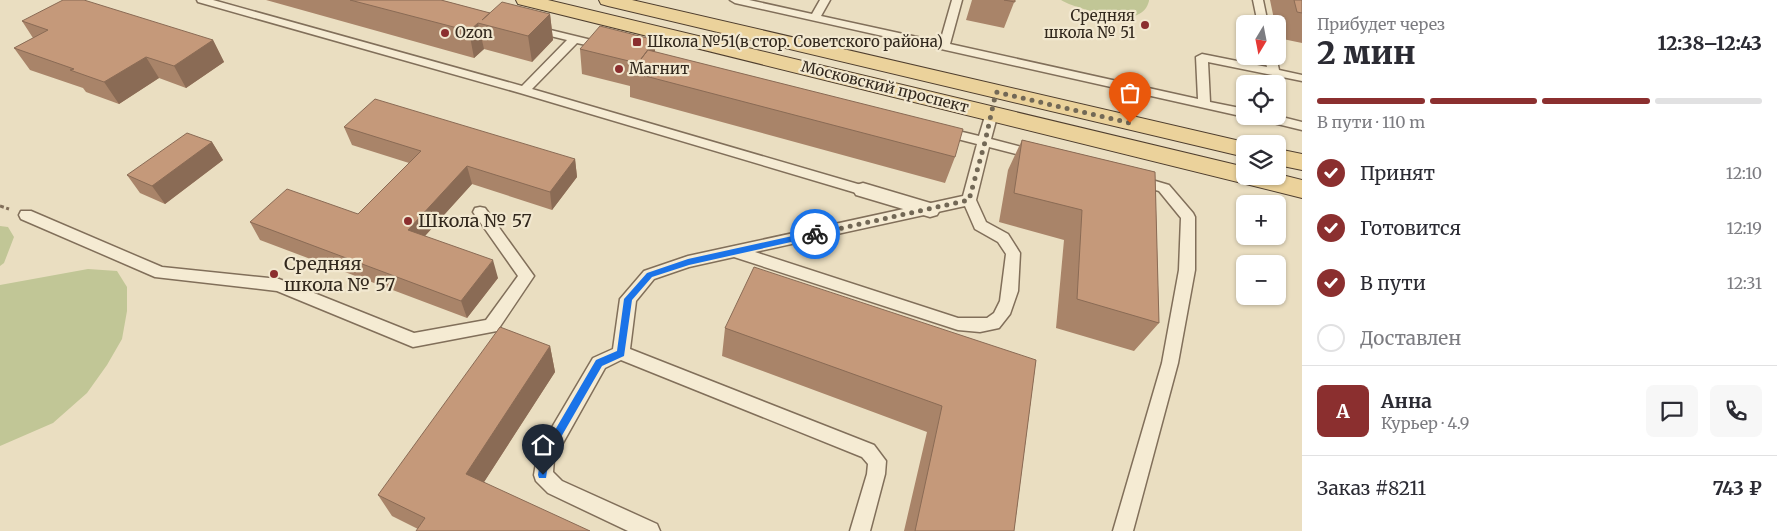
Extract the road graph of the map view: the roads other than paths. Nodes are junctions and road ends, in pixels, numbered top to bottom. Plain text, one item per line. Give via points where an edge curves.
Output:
1 (202, 0) edge
2 (525, 0) edge
3 (608, 0) edge
4 (735, 0) edge
5 (825, 0) edge
6 (957, 0) edge
7 (1258, 0) edge
8 (219, 2) edge
9 (1261, 15) edge
10 (816, 18) junction
11 (525, 27) edge
12 (574, 39) junction
13 (944, 46) junction
14 (612, 48) edge
15 (1272, 65) edge
16 (1274, 72) junction
17 (1302, 78) edge
18 (524, 90) junction
19 (996, 92) junction
20 (1204, 103) junction
21 (1236, 111) edge
22 (992, 113) junction
23 (1286, 122) edge
24 (1302, 126) edge
25 (928, 128) edge
26 (985, 142) junction
27 (1236, 147) edge
28 (1051, 159) edge
29 (1286, 159) edge
30 (1302, 162) edge
31 (1236, 173) edge
32 (1117, 176) edge
33 (1286, 185) edge
34 (1302, 189) edge
35 (863, 190) joint
36 (969, 200) junction
37 (930, 210) junction
38 (480, 212) dead end
39 (26, 215) dead end
40 (734, 251) junction
41 (621, 353) junction
42 (650, 531) edge
43 (860, 531) edge
44 (1123, 531) edge

1 - 8 lane
2 - 22 main road, Московский проспект
3 - 19 main road, Московский проспект
4 - 10 lane
5 - 10 lane
6 - 13 lane
7 - 9 lane
8 - 18 lane
10 - 13 lane
11 - 12 lane
12 - 14 lane
12 - 18 lane
13 - 20 lane
15 - 16 lane
16 - 17 lane
16 - 20 lane via 1202,57
18 - 35 lane
19 - 22 main road
19 - 27 main road, Московский проспект
20 - 21 lane
22 - 26 lane
22 - 31 main road, Московский проспект
23 - 24 lane
25 - 26 lane
26 - 28 lane
26 - 36 lane
29 - 30 main road
32 - 44 lane via 1164,188 1188,217 1187,270 1170,363
33 - 34 main road
35 - 37 street
36 - 37 lane
36 - 40 lane via 980,225 1003,238 1013,253 1005,310 992,323 976,326 958,324
37 - 40 lane
38 - 39 lane via 526,276 491,326 413,340 280,285 160,273
40 - 41 lane via 650,275 628,299
41 - 42 lane via 599,363 544,457 543,475 555,487
41 - 43 lane via 868,451 877,461 876,474

